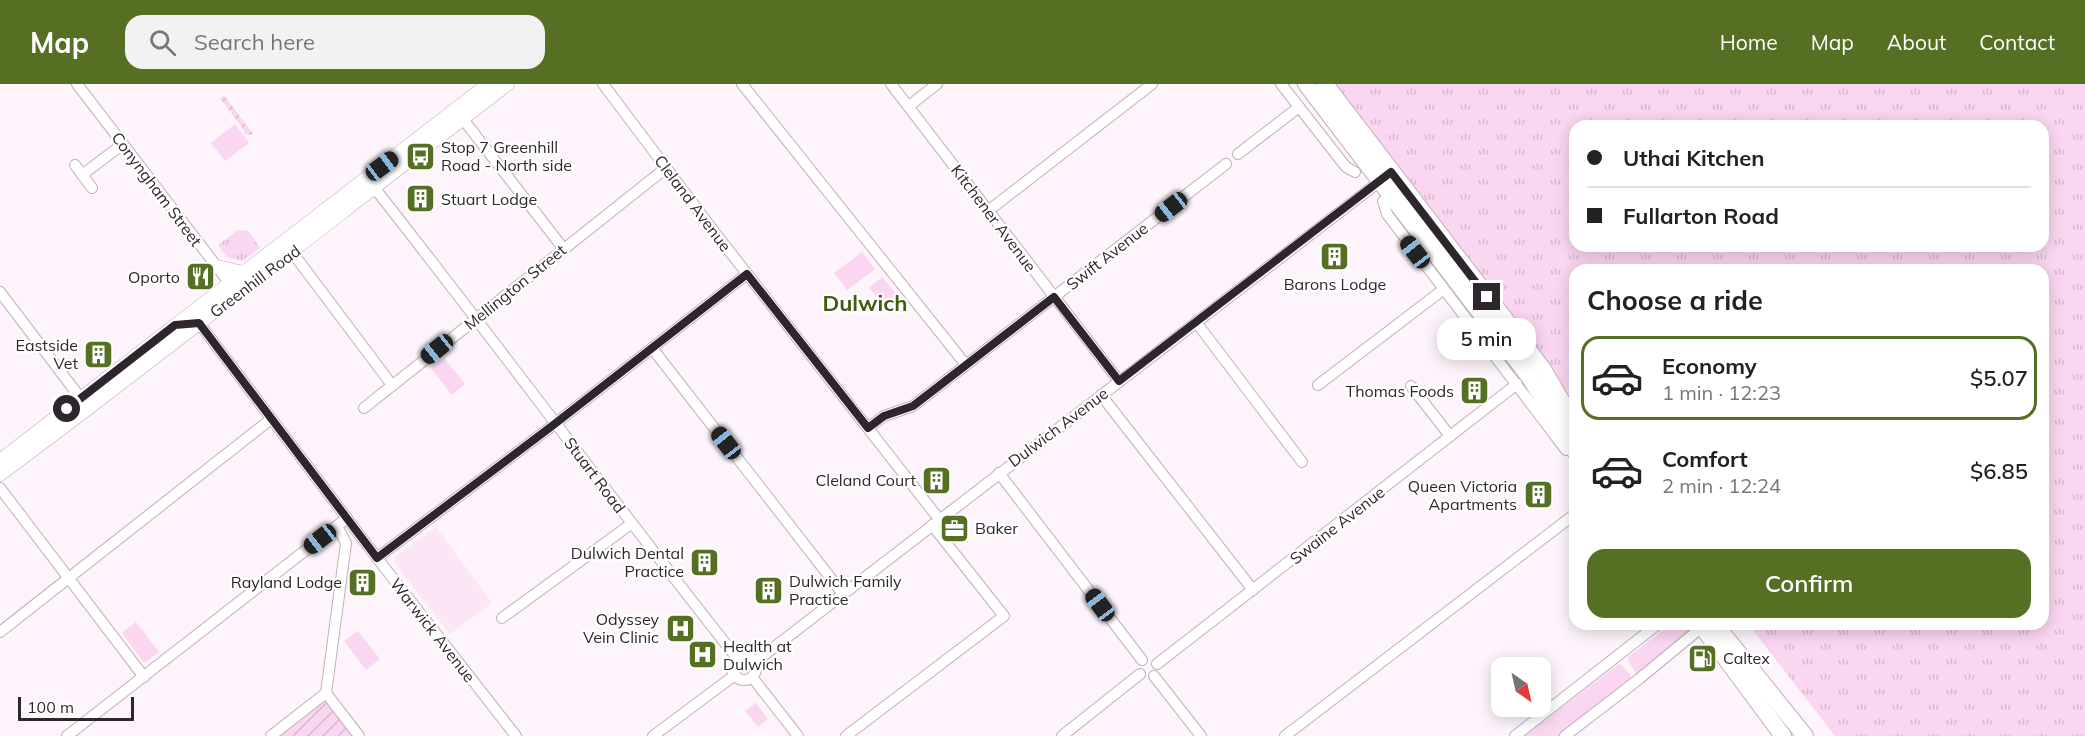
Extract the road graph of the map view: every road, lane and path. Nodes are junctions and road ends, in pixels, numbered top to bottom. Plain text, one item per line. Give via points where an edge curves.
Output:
1 (489, 84) edge
2 (507, 84) edge
3 (603, 84) edge
4 (742, 84) edge
5 (891, 84) edge
6 (937, 84) edge
7 (1152, 84) edge
8 (1281, 84) edge
9 (1306, 84) edge
10 (1325, 84) edge
11 (82, 86) edge
12 (909, 106) junction
13 (1299, 107) junction
14 (459, 114) junction
15 (123, 144) junction
16 (1238, 154) dead end
17 (1226, 164) dead end
18 (75, 165) dead end
19 (666, 168) junction
20 (1355, 172) dead end
21 (82, 175) junction
22 (1386, 176) junction
23 (370, 183) junction
24 (92, 188) dead end
25 (357, 201) junction
26 (1383, 201) dead end
27 (389, 206) junction
28 (988, 211) junction
29 (563, 248) junction
30 (292, 252) junction
31 (217, 267) junction
32 (243, 273) junction
33 (747, 274) junction
34 (234, 288) junction
35 (1444, 289) junction
36 (0, 292) edge
37 (1054, 297) junction
38 (476, 318) junction
39 (1196, 322) junction
40 (199, 323) junction
41 (175, 325) junction
42 (1503, 341) junction
43 (652, 348) junction
44 (966, 365) junction
45 (1119, 381) junction
46 (1517, 384) junction
47 (1318, 385) dead end
48 (392, 386) junction
49 (1411, 386) dead end
50 (1101, 395) junction
51 (85, 404) junction
52 (364, 408) dead end
53 (1569, 414) edge
54 (271, 419) junction
55 (556, 423) junction
56 (868, 428) junction
57 (1450, 436) junction
58 (1569, 447) edge
59 (1569, 449) edge
60 (0, 461) edge
61 (1302, 462) dead end
62 (999, 473) junction
63 (0, 474) edge
64 (0, 488) edge
65 (347, 518) junction
66 (1569, 519) edge
67 (936, 522) junction
68 (632, 524) junction
69 (338, 526) junction
70 (377, 558) junction
71 (69, 578) junction
72 (1253, 590) junction
73 (843, 594) junction
74 (502, 618) dead end
75 (1650, 630) edge
76 (1699, 630) edge
77 (1709, 630) edge
78 (0, 632) edge
79 (737, 658) junction
80 (1142, 660) junction
81 (755, 662) junction
82 (1157, 664) junction
83 (1140, 674) junction
84 (735, 675) junction
85 (1154, 676) junction
86 (144, 677) junction
87 (752, 677) junction
88 (326, 693) junction
89 (1793, 734) edge
90 (67, 736) edge
91 (271, 736) edge
92 (359, 736) edge
93 (516, 736) edge
94 (653, 736) edge
95 (798, 736) edge
96 (846, 736) edge
97 (1062, 736) edge
98 (1201, 736) edge
99 (1285, 736) edge
100 (1515, 736) edge
101 (1565, 736) edge

1 - 14 main road, Greenhill Road
2 - 14 main road, Greenhill Road
3 - 19 street, Cleland Avenue
4 - 44 street
5 - 12 street, Kitchener Avenue
6 - 12 street
7 - 28 street
8 - 13 street
9 - 22 highway
10 - 22 highway
11 - 15 street, Conyngham Street
12 - 28 street, Kitchener Avenue
13 - 16 street
13 - 20 street via 1346,167
14 - 23 main road, Greenhill Road
14 - 29 street
15 - 21 street
15 - 31 street, Conyngham Street
17 - 37 street, Swift Avenue
18 - 21 street
19 - 29 street, Mellington Street
19 - 33 street, Cleland Avenue
21 - 24 street
22 - 39 street, Dulwich Avenue
22 - 42 highway
23 - 25 main road, Greenhill Road
23 - 27 street, Stuart Road
23 - 32 main road, Greenhill Road
25 - 27 street
25 - 30 main road, Greenhill Road
26 - 35 street via 1387,214
27 - 38 street, Stuart Road
28 - 37 street, Kitchener Avenue
29 - 38 street, Mellington Street
30 - 34 main road, Greenhill Road
30 - 48 street
31 - 32 main road
31 - 34 street, Conyngham Street
32 - 34 main road, Greenhill Road
33 - 43 street
33 - 56 street, Cleland Avenue
34 - 40 main road, Greenhill Road
34 - 41 main road, Greenhill Road
35 - 42 street
35 - 47 street
36 - 51 street
37 - 44 street, Swift Avenue
37 - 45 street, Kitchener Avenue
38 - 48 street, Mellington Street
38 - 55 street, Stuart Road
39 - 45 street, Dulwich Avenue
39 - 61 street
40 - 41 main road
40 - 51 main road, Greenhill Road
40 - 54 street, Warwick Avenue
41 - 51 main road, Greenhill Road
42 - 46 street
42 - 53 highway via 1543,369
42 - 58 highway via 1530,378
43 - 55 street
43 - 73 street
44 - 56 street, Swift Avenue via 913,406 884,416
45 - 50 street, Dulwich Avenue
46 - 57 street, Swaine Avenue
46 - 59 street
48 - 52 street, Mellington Street
49 - 57 street
50 - 62 street, Dulwich Avenue
50 - 72 street
51 - 60 main road, Greenhill Road
51 - 63 main road, Greenhill Road
54 - 65 street, Warwick Avenue
54 - 71 street
55 - 68 street, Stuart Road
55 - 70 street
56 - 67 street, Cleland Avenue
57 - 72 street, Swaine Avenue
62 - 67 street, Dulwich Avenue
62 - 80 street
64 - 71 street
65 - 69 street
65 - 70 street, Warwick Avenue
66 - 99 street
67 - 73 street, Dulwich Avenue
67 - 96 street, Cleland Avenue via 1004,616
68 - 74 street
68 - 79 street, Stuart Road
69 - 86 street
69 - 88 street via 346,543
70 - 93 street, Warwick Avenue
71 - 78 street
71 - 86 street
72 - 82 street, Swaine Avenue
73 - 81 street, Dulwich Avenue
75 - 100 street
76 - 101 street
77 - 89 highway
79 - 81 street via 747,656
79 - 84 street
80 - 82 street via 1152,659
80 - 83 street
81 - 87 street
82 - 85 street
83 - 85 street
83 - 97 street
84 - 87 street
84 - 94 street
85 - 98 street
86 - 90 street
87 - 95 street
88 - 91 street
88 - 92 street

